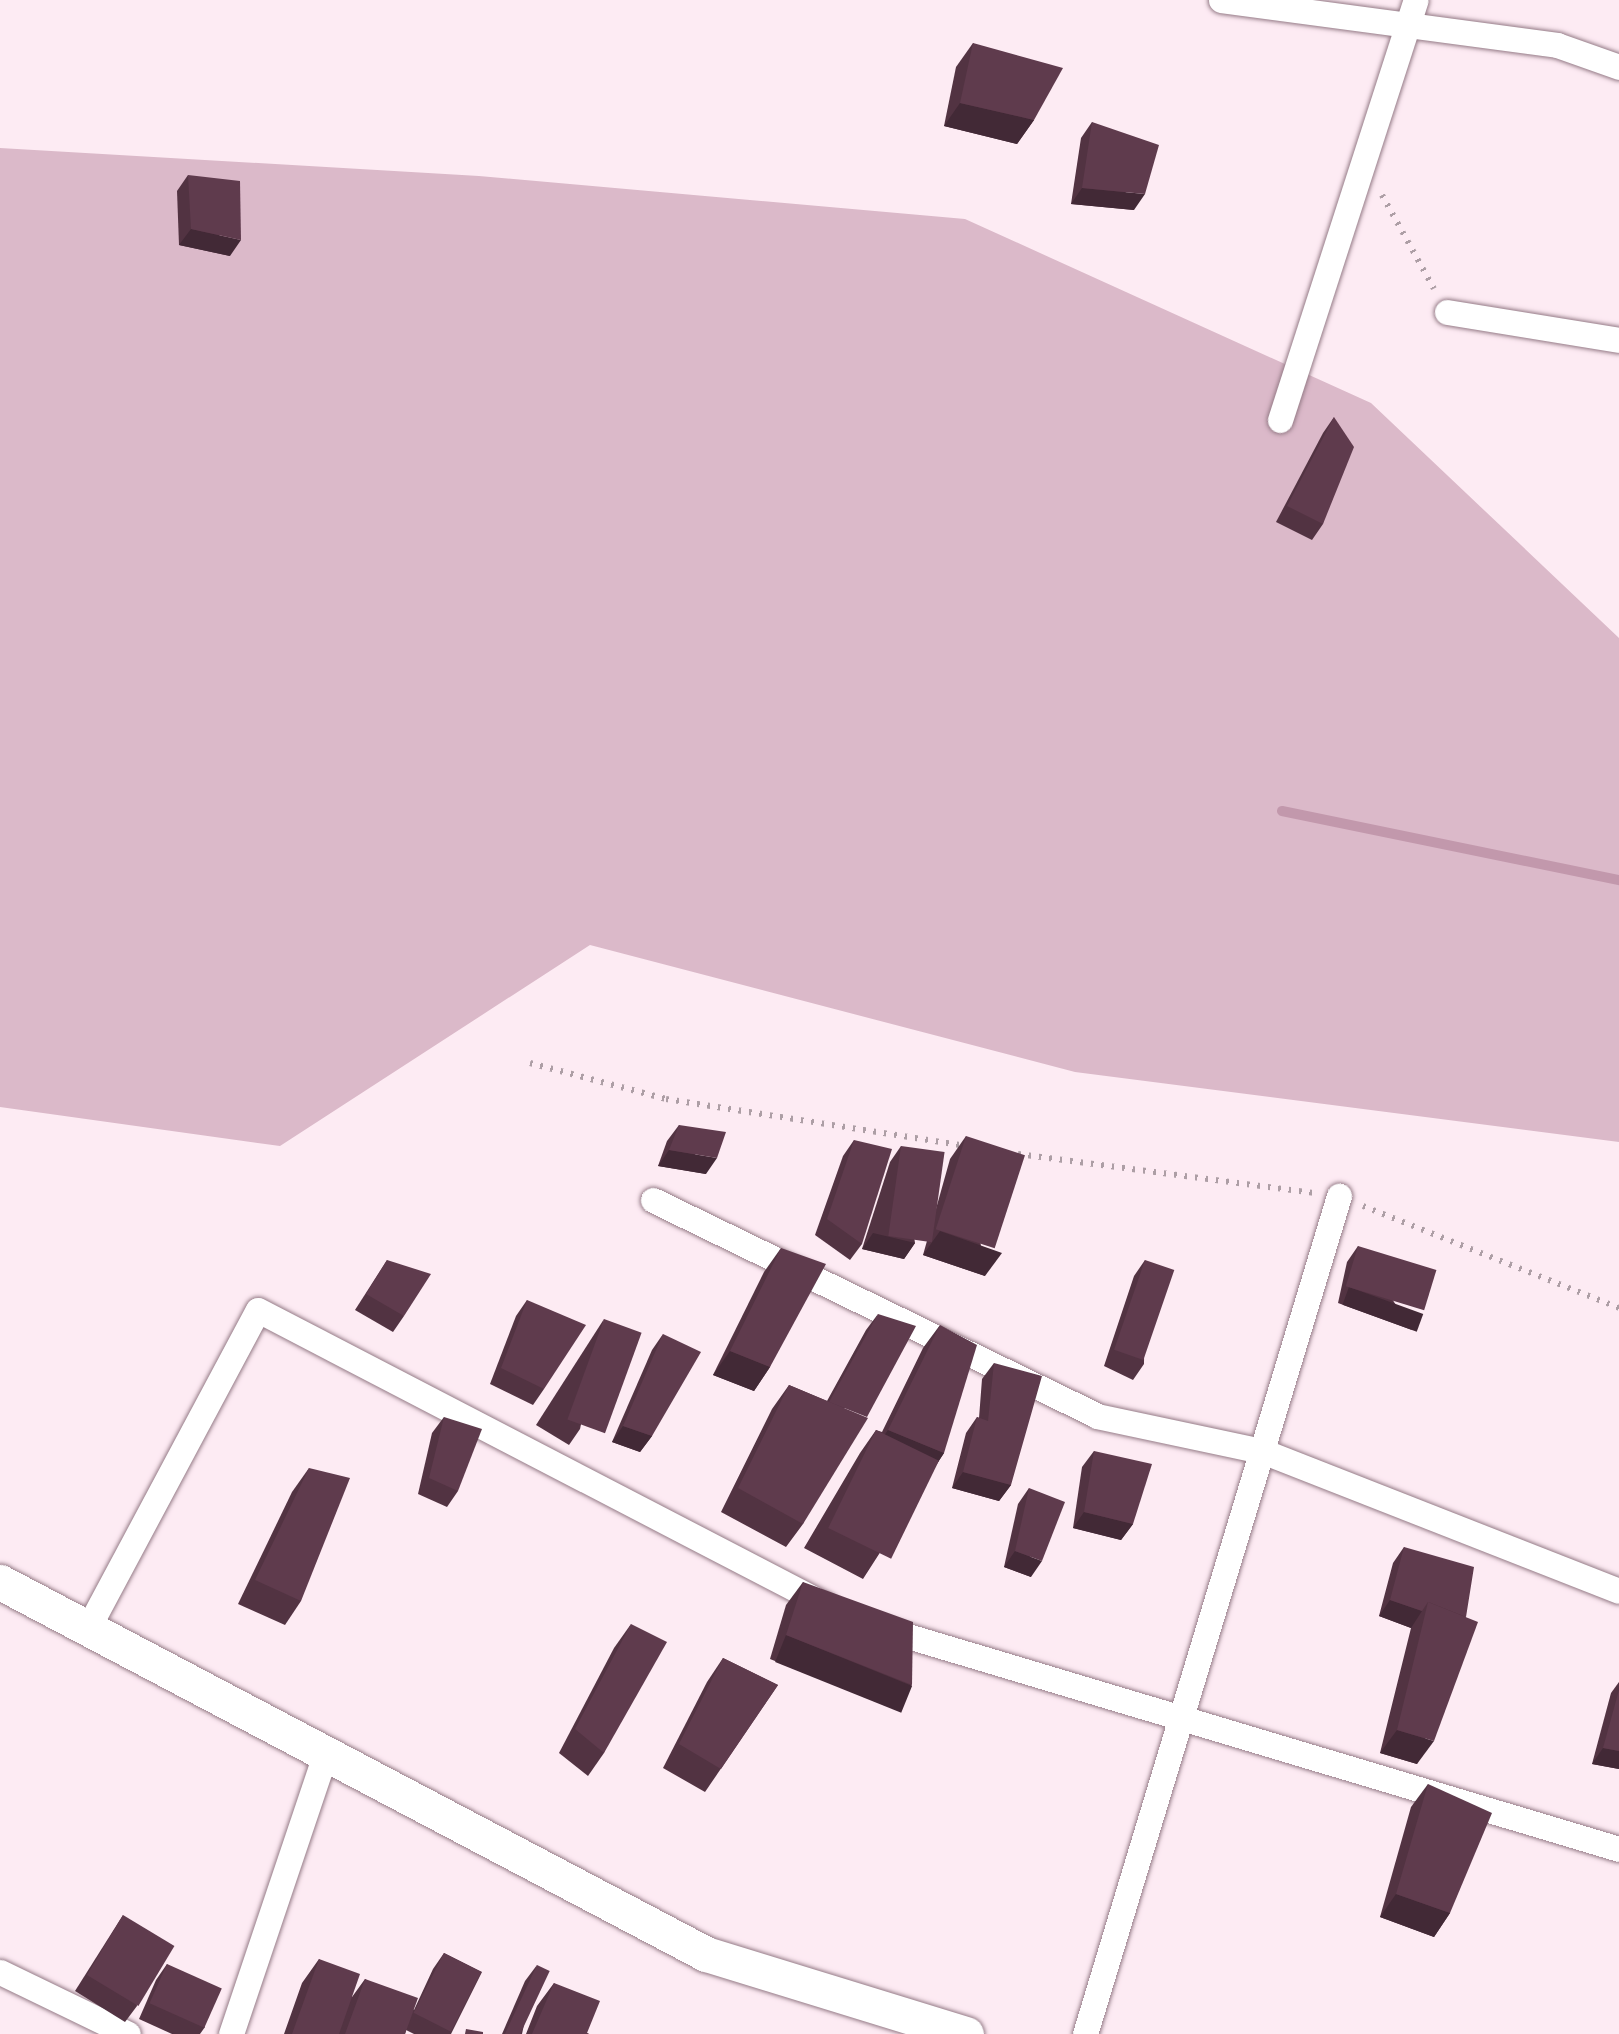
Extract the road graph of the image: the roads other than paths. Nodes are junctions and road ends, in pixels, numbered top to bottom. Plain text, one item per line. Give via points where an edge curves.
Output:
1 (1221, 0) edge
2 (1411, 12) edge
3 (1619, 67) edge
4 (1447, 312) road end
5 (1619, 340) edge
6 (1280, 420) dead end
7 (1339, 1196) road end
8 (652, 1200) dead end
9 (1262, 1451) junction
10 (0, 1582) edge
11 (1619, 1591) edge
12 (88, 1626) junction
13 (1181, 1718) junction
14 (326, 1752) junction
15 (1619, 1849) edge
16 (0, 1972) edge
17 (128, 2034) edge
18 (231, 2034) edge
19 (966, 2034) edge
20 (1085, 2034) edge

1 - 2 street
2 - 3 street via 1557,44
2 - 6 street
4 - 5 street
7 - 9 street
8 - 9 street via 1097,1416
9 - 11 street
9 - 13 street
10 - 12 street
12 - 13 street via 258,1310 851,1618
12 - 14 street
13 - 15 street
13 - 20 street
14 - 18 street
14 - 19 street via 706,1954
16 - 17 street

